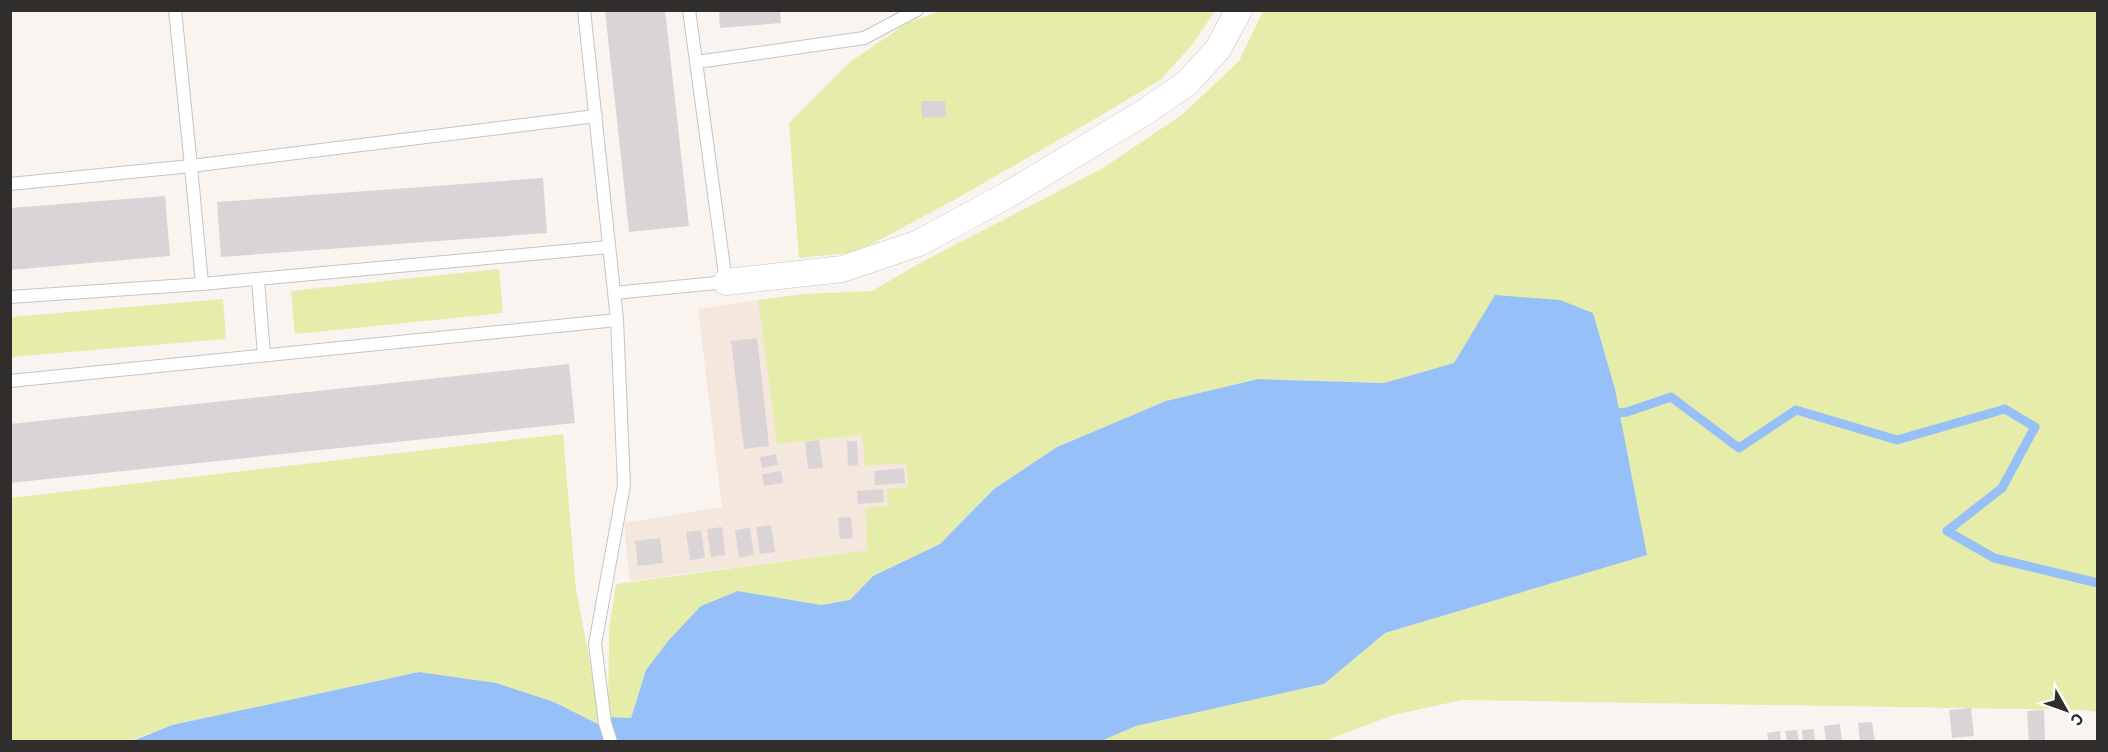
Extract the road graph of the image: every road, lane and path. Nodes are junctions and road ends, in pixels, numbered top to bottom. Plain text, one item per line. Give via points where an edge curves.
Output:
1 (175, 10) edge
2 (584, 10) edge
3 (689, 10) edge
4 (917, 10) edge
5 (1239, 10) edge
6 (697, 62) junction
7 (596, 116) junction
8 (191, 166) junction
9 (10, 184) edge
10 (609, 247) junction
11 (258, 279) junction
12 (726, 282) junction
13 (202, 284) junction
14 (614, 293) junction
15 (10, 297) edge
16 (617, 320) junction
17 (264, 355) junction
18 (10, 381) edge
19 (611, 741) edge

1 - 8 lane
2 - 7 lane
3 - 6 lane
4 - 6 lane via 864,38
5 - 12 street via 1218,49 1187,83 1009,194 919,243 842,268
6 - 12 lane
7 - 8 lane
7 - 10 lane
8 - 9 lane
8 - 13 lane
10 - 11 lane
10 - 14 lane
11 - 13 lane
11 - 17 lane
12 - 14 lane
13 - 15 lane
14 - 16 lane
16 - 17 lane
16 - 19 lane via 624,485 595,645
17 - 18 lane

